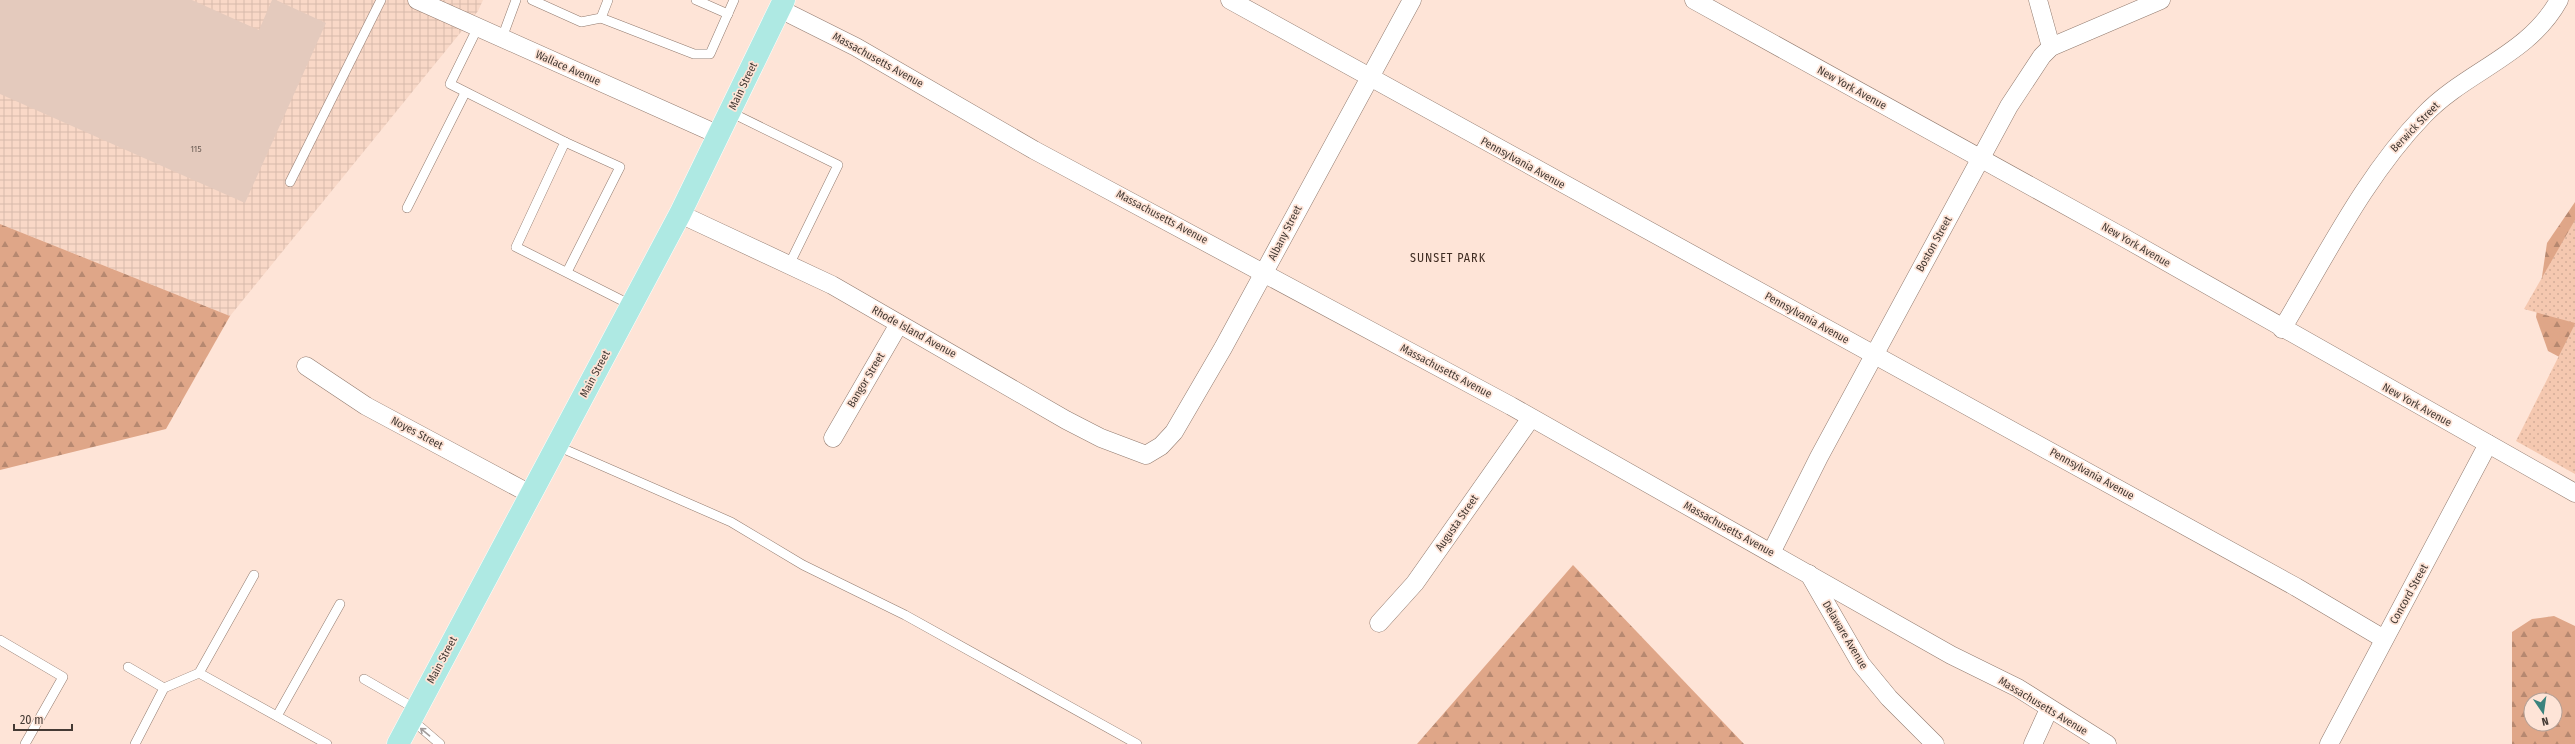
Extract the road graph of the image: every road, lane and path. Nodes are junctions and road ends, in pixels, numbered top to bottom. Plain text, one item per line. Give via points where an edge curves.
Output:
1 (382, 0) edge
2 (516, 0) edge
3 (532, 0) edge
4 (608, 0) edge
5 (696, 0) edge
6 (734, 0) edge
7 (1230, 0) edge
8 (1412, 0) edge
9 (1694, 0) edge
10 (2038, 0) edge
11 (2161, 0) edge
12 (2559, 0) edge
13 (420, 1) edge
14 (782, 5) edge
15 (728, 14) junction
16 (601, 18) junction
17 (478, 28) junction
18 (502, 38) junction
19 (2051, 47) junction
20 (1370, 77) junction
21 (465, 93) junction
22 (730, 112) junction
23 (719, 135) junction
24 (565, 142) junction
25 (1981, 158) junction
26 (290, 182) dead end
27 (407, 208) dead end
28 (680, 214) junction
29 (789, 265) junction
30 (567, 272) junction
31 (1264, 273) junction
32 (631, 305) junction
33 (899, 324) junction
34 (2282, 329) junction
35 (1873, 356) junction
36 (306, 366) dead end
37 (1531, 418) junction
38 (833, 438) dead end
39 (2488, 444) junction
40 (557, 446) junction
41 (1146, 455) joint
42 (2575, 493) edge
43 (532, 495) junction
44 (1771, 553) junction
45 (1809, 574) junction
46 (254, 575) dead end
47 (340, 604) dead end
48 (1379, 623) dead end
49 (2384, 639) junction
50 (0, 640) edge
51 (128, 667) dead end
52 (199, 673) junction
53 (364, 679) dead end
54 (164, 688) junction
55 (2049, 709) junction
56 (413, 714) junction
57 (277, 716) junction
58 (25, 744) edge
59 (135, 744) edge
60 (327, 744) edge
61 (398, 744) edge
62 (440, 744) edge
63 (1137, 744) edge
64 (1935, 744) edge
65 (2033, 744) edge
66 (2107, 744) edge
67 (2329, 744) edge

1 - 26 lane
2 - 18 lane
3 - 16 lane via 581,22
4 - 16 lane
5 - 15 lane
6 - 15 lane
7 - 20 street, Pennsylvania Avenue
8 - 20 street, Albany Street
9 - 25 street, New York Avenue
10 - 19 street
11 - 19 street, Boston Street
12 - 34 street, Berwick Street via 2539,29 2512,52 2454,90 2426,113 2401,139 2358,202
13 - 17 street, Wallace Avenue
14 - 22 main road, Main Street
14 - 31 street, Massachusetts Avenue via 1034,150
15 - 16 lane via 710,54 694,54
17 - 18 street, Wallace Avenue
17 - 21 lane via 450,84
18 - 23 street, Wallace Avenue
19 - 25 street, Boston Street via 2042,56 2009,106
20 - 31 street, Albany Street
20 - 35 street, Pennsylvania Avenue
21 - 24 lane
21 - 27 lane
22 - 23 main road, Main Street
22 - 29 lane via 838,165
23 - 28 main road, Main Street
24 - 30 lane via 516,247
24 - 30 lane via 620,167
25 - 34 street, New York Avenue
25 - 35 street, Boston Street
28 - 29 street, Rhode Island Avenue
28 - 32 main road, Main Street
29 - 33 street, Rhode Island Avenue via 832,285
30 - 32 lane
31 - 37 street, Massachusetts Avenue
31 - 41 street, Albany Street via 1174,432 1161,446
32 - 40 main road, Main Street
33 - 38 street, Bangor Street
33 - 41 street, Rhode Island Avenue via 1066,420 1101,438
34 - 39 street, New York Avenue
35 - 44 street, Boston Street via 1791,510
35 - 49 street, Pennsylvania Avenue via 1943,391 2289,583
36 - 43 street, Noyes Street via 366,406
37 - 44 street, Massachusetts Avenue
37 - 48 street, Augusta Street via 1415,583
39 - 42 street, New York Avenue
39 - 49 street, Concord Street
40 - 43 main road, Main Street
40 - 63 lane via 731,522 803,565 905,615
43 - 56 main road, Main Street
44 - 45 street, Massachusetts Avenue
45 - 55 street, Massachusetts Avenue via 1951,655 2018,688
45 - 64 street, Delaware Avenue via 1861,664 1888,698
46 - 52 lane
47 - 57 lane
49 - 67 street, Concord Street
50 - 58 lane via 63,677
51 - 54 lane
52 - 54 lane
52 - 57 lane
53 - 56 lane
54 - 59 lane
55 - 65 street
55 - 66 street, Massachusetts Avenue
56 - 61 main road, Main Street
62 -> 56 lane
57 - 60 lane

